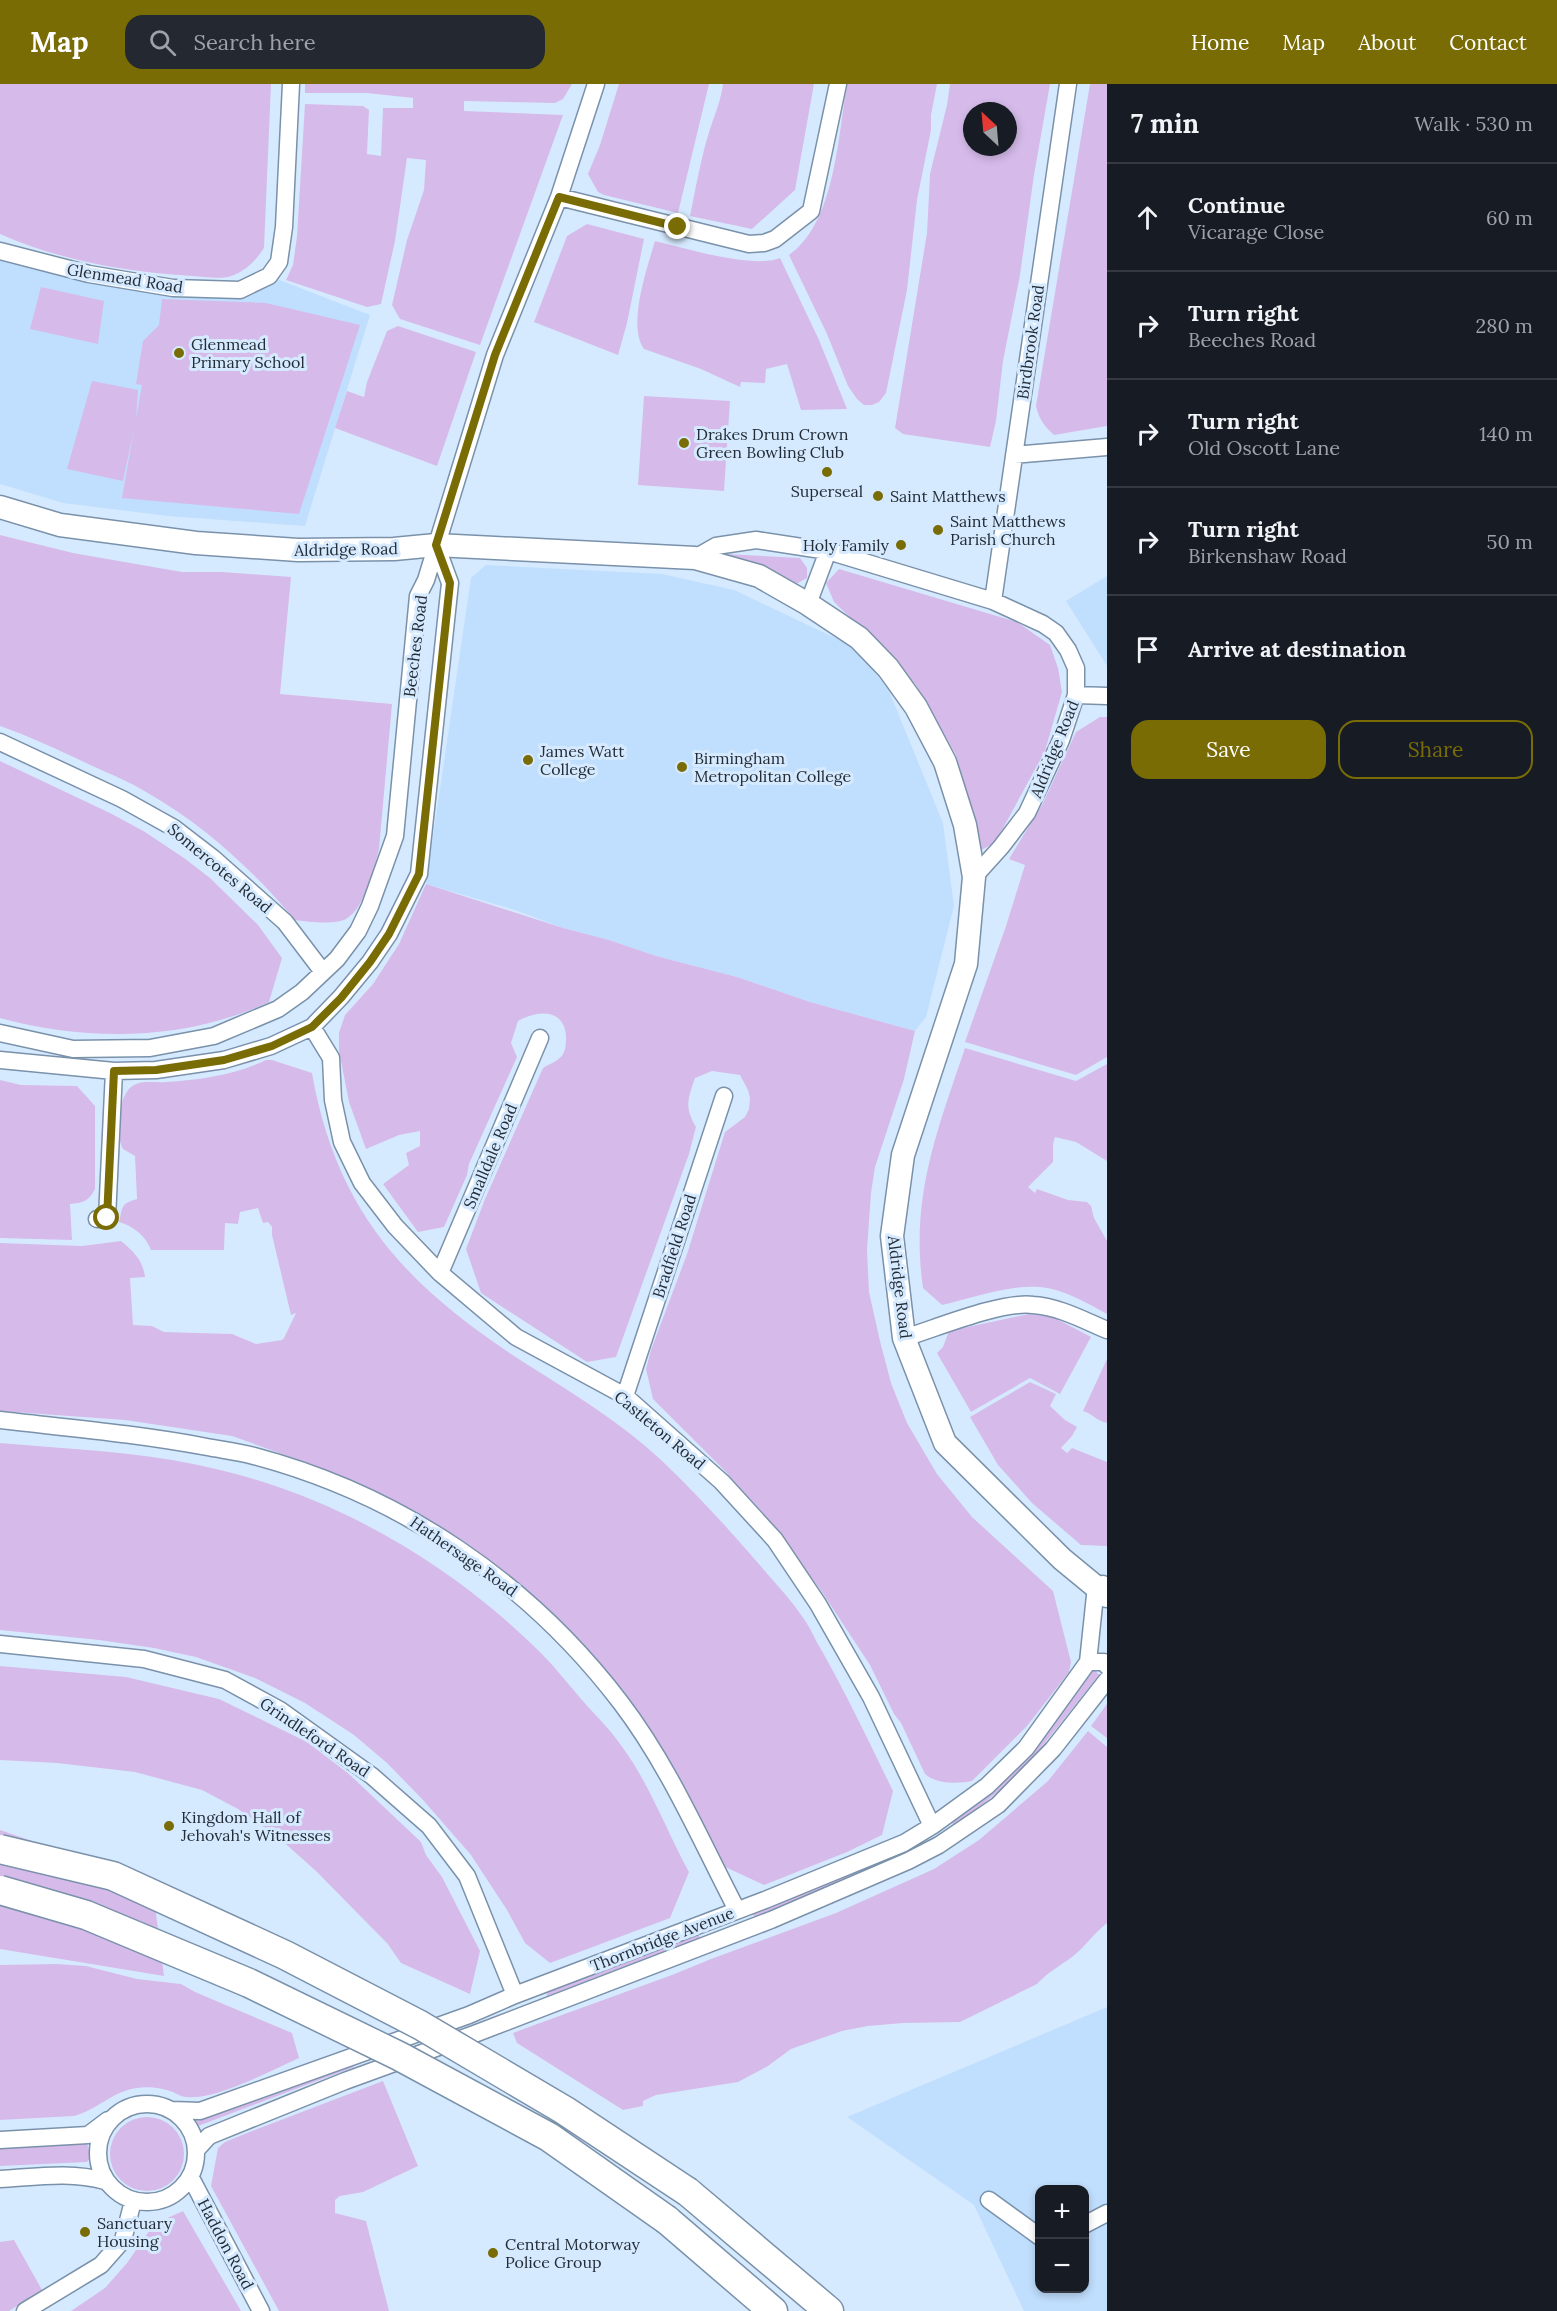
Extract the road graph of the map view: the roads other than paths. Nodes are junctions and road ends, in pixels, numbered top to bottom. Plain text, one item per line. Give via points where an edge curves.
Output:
1 (291, 84) edge
2 (596, 84) edge
3 (838, 84) edge
4 (1068, 84) edge
5 (559, 197) junction
6 (0, 251) edge
7 (1107, 447) edge
8 (1014, 455) junction
9 (0, 507) edge
10 (436, 545) junction
11 (828, 551) junction
12 (695, 558) junction
13 (993, 601) junction
14 (808, 604) junction
15 (1076, 695) junction
16 (1107, 696) edge
17 (0, 742) edge
18 (974, 877) junction
19 (322, 972) junction
20 (312, 1027) junction
21 (0, 1033) edge
22 (540, 1038) dead end
23 (0, 1060) edge
24 (114, 1071) junction
25 (724, 1096) dead end
26 (97, 1219) dead end
27 (440, 1273) junction
28 (1107, 1330) edge
29 (904, 1338) junction
30 (625, 1396) junction
31 (0, 1420) edge
32 (1103, 1589) edge
33 (0, 1644) edge
34 (1088, 1662) junction
35 (1107, 1666) edge
36 (1107, 1680) edge
37 (932, 1826) junction
38 (0, 1849) edge
39 (0, 1890) edge
40 (736, 1910) junction
41 (515, 1995) junction
42 (122, 2110) junction
43 (172, 2110) junction
44 (0, 2140) edge
45 (197, 2149) junction
46 (191, 2178) junction
47 (0, 2179) edge
48 (105, 2181) junction
49 (990, 2200) dead end
50 (133, 2202) junction
51 (1107, 2213) edge
52 (1089, 2222) edge
53 (1035, 2233) edge
54 (25, 2311) edge
55 (261, 2311) edge
56 (773, 2311) edge
57 (830, 2311) edge

1 - 6 street, Glenmead Road via 284,227 279,262 269,276 240,290 173,288 89,274
2 - 5 street
3 - 5 street via 811,211 775,239 749,244
4 - 8 street, Birdbrook Road
5 - 10 street via 495,355
7 - 8 street
8 - 13 street, Birdbrook Road
9 - 10 street, Aldridge Road via 60,525 196,543 297,550
10 - 12 street, Aldridge Road
10 - 19 street, Beeches Road via 418,596 395,836 358,931
10 - 20 street, Beeches Road via 450,583 419,874 370,962
11 - 12 street, Aldridge Road via 756,540 716,546
11 - 13 street, Aldridge Road
11 - 14 street
12 - 14 street, Aldridge Road via 759,576
13 - 15 street, Aldridge Road via 1056,633 1076,668
14 - 18 street, Aldridge Road via 859,639 888,668 916,707 945,762 965,825
15 - 16 street
15 - 18 street, Aldridge Road via 1061,740 1027,813
17 - 19 street, Somercotes Road via 174,828 285,922
18 - 29 street, Aldridge Road via 966,964 903,1155 892,1236
19 - 21 street, Beeches Road via 278,1009 214,1036 150,1048 73,1049
20 - 24 street, Beeches Road via 272,1046 224,1060 156,1070
20 - 27 street, Castleton Road via 331,1058 333,1100 342,1142 362,1183 395,1226
22 - 27 street, Smalldale Road
23 - 24 street, Beeches Road
24 - 26 street via 107,1218
25 - 30 street, Bradfield Road
27 - 30 street, Castleton Road via 516,1337
28 - 29 street via 1060,1310 1033,1305 1005,1307
29 - 32 street, Aldridge Road via 945,1443 1062,1559
30 - 37 street, Castleton Road via 722,1482 775,1540 818,1604 871,1697
31 - 40 street, Hathersage Road via 162,1438 253,1456 352,1490 404,1514 462,1551 522,1597 567,1640 622,1704 664,1770
32 - 34 street, Thornbridge Avenue
33 - 41 street, Grindleford Road via 144,1659 225,1680 280,1710 372,1776 429,1826 467,1876
34 - 35 street via 1104,1662
34 - 37 street, Thornbridge Avenue via 1026,1748 987,1785
36 - 45 street, Thornbridge Avenue via 1053,1749 998,1805 919,1856 771,1920 334,2085 209,2136
37 - 40 street, Thornbridge Avenue via 904,1843
38 - 57 highway, bridge via 112,1876 285,1956 420,2025 564,2110 688,2192
39 - 56 highway, bridge via 86,1915 249,1983 399,2056 549,2138 667,2220
40 - 41 street, Thornbridge Avenue
41 - 43 street, Thornbridge Avenue via 200,2111
42 - 43 street via 145,2102
42 - 44 street via 88,2135
42 - 48 street via 106,2125 98,2143 97,2160
43 - 45 street via 193,2132
45 - 46 street
46 - 50 street via 169,2198
46 - 55 street, Haddon Road
47 - 48 street via 64,2175
48 - 50 street via 117,2194
49 - 53 street
50 - 54 street via 123,2240 101,2265
51 - 52 street

